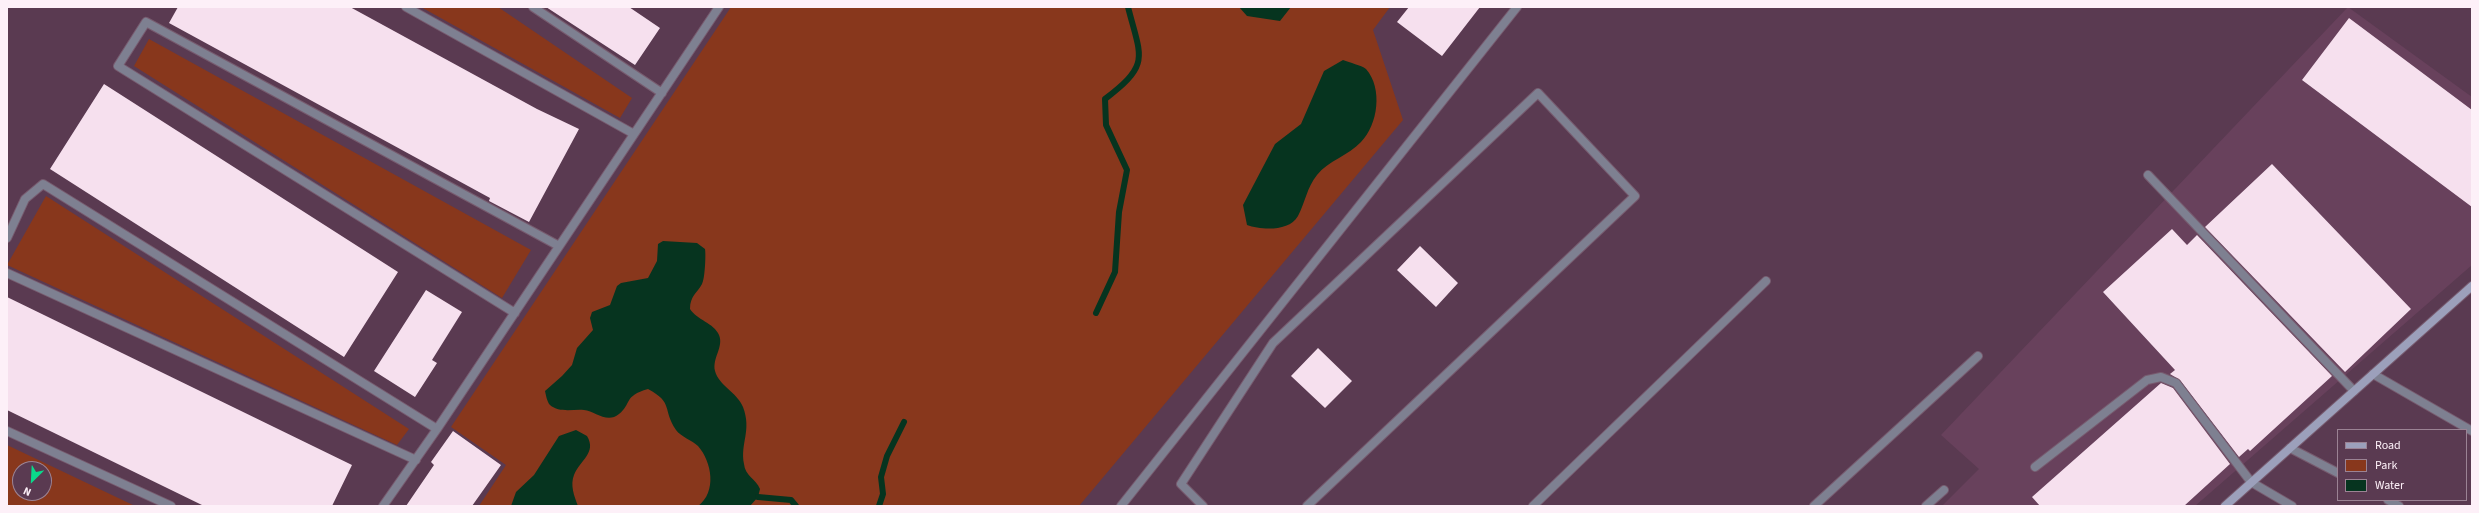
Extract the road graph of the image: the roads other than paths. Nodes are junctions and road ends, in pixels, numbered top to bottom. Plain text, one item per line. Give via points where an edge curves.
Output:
1 (406, 7) edge
2 (533, 7) edge
3 (719, 7) edge
4 (1517, 7) edge
5 (662, 93) junction
6 (634, 134) junction
7 (2148, 175) dead end
8 (7, 238) edge
9 (559, 246) junction
10 (7, 273) edge
11 (1766, 281) dead end
12 (2472, 286) edge
13 (514, 313) junction
14 (1978, 356) dead end
15 (2373, 374) junction
16 (2354, 391) junction
17 (437, 429) junction
18 (2467, 429) edge
19 (7, 431) edge
20 (2290, 448) junction
21 (416, 460) junction
22 (2035, 467) dead end
23 (2337, 472) edge
24 (2251, 482) junction
25 (1944, 490) dead end
26 (2390, 501) edge
27 (171, 506) edge
28 (382, 506) edge
29 (1121, 506) edge
30 (1202, 506) edge
31 (1307, 506) edge
32 (1533, 506) edge
33 (1814, 506) edge
34 (1926, 506) edge
35 (2225, 506) edge
36 (2292, 506) edge
37 (2399, 506) edge

1 - 6 street
2 - 5 street
3 - 5 street
4 - 29 street
5 - 6 street
6 - 9 street
7 - 16 street
8 - 17 street via 25,199 43,184
9 - 13 street
9 - 13 street via 146,22 118,66
10 - 21 street
11 - 32 street
12 - 15 main road
13 - 17 street
14 - 33 street
15 - 16 main road
15 - 18 street
16 - 20 main road
17 - 21 street
19 - 27 street
20 - 23 street
20 - 24 main road
21 - 28 street
22 - 24 street via 2147,380 2161,377 2176,383
24 - 35 main road
24 - 36 street
25 - 34 street
26 - 37 street
30 - 31 street via 1181,484 1273,344 1538,93 1635,196

